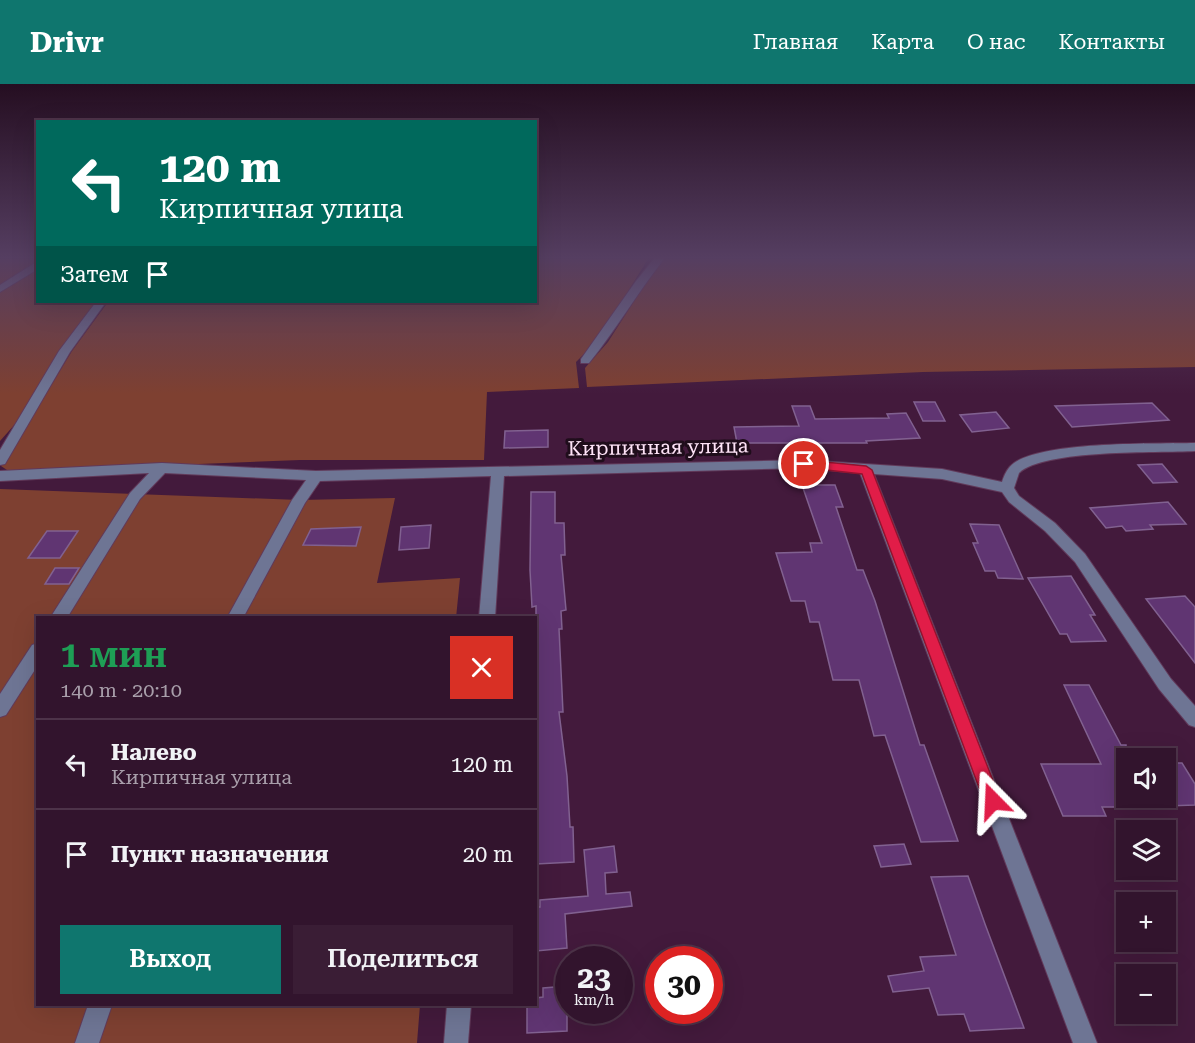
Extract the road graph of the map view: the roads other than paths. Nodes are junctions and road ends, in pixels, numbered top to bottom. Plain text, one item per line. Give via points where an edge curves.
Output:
1 (100, 304) edge
2 (627, 304) edge
3 (585, 361) dead end
4 (1195, 447) edge
5 (0, 461) edge
6 (162, 468) junction
7 (498, 470) junction
8 (866, 470) junction
9 (0, 476) edge
10 (316, 476) junction
11 (1007, 488) junction
12 (59, 616) edge
13 (236, 616) edge
14 (487, 616) edge
15 (36, 653) edge
16 (0, 710) edge
17 (1195, 719) edge
18 (100, 1006) edge
19 (459, 1006) edge
20 (87, 1043) edge
21 (456, 1043) edge
22 (1085, 1043) edge

1 - 5 street via 65,351
2 - 3 street via 604,340
4 - 11 street via 1051,455 1020,464 1010,475
6 - 9 street, Кирпичная улица
6 - 10 street, Кирпичная улица
6 - 12 street via 135,496
7 - 8 street, Кирпичная улица via 804,464
7 - 10 street, Кирпичная улица
7 - 14 street
8 - 11 street, Кирпичная улица via 942,474
8 - 22 street
10 - 13 street
11 - 17 street via 1014,499 1050,527 1080,558 1165,684
15 - 16 street
18 - 20 street
19 - 21 street

